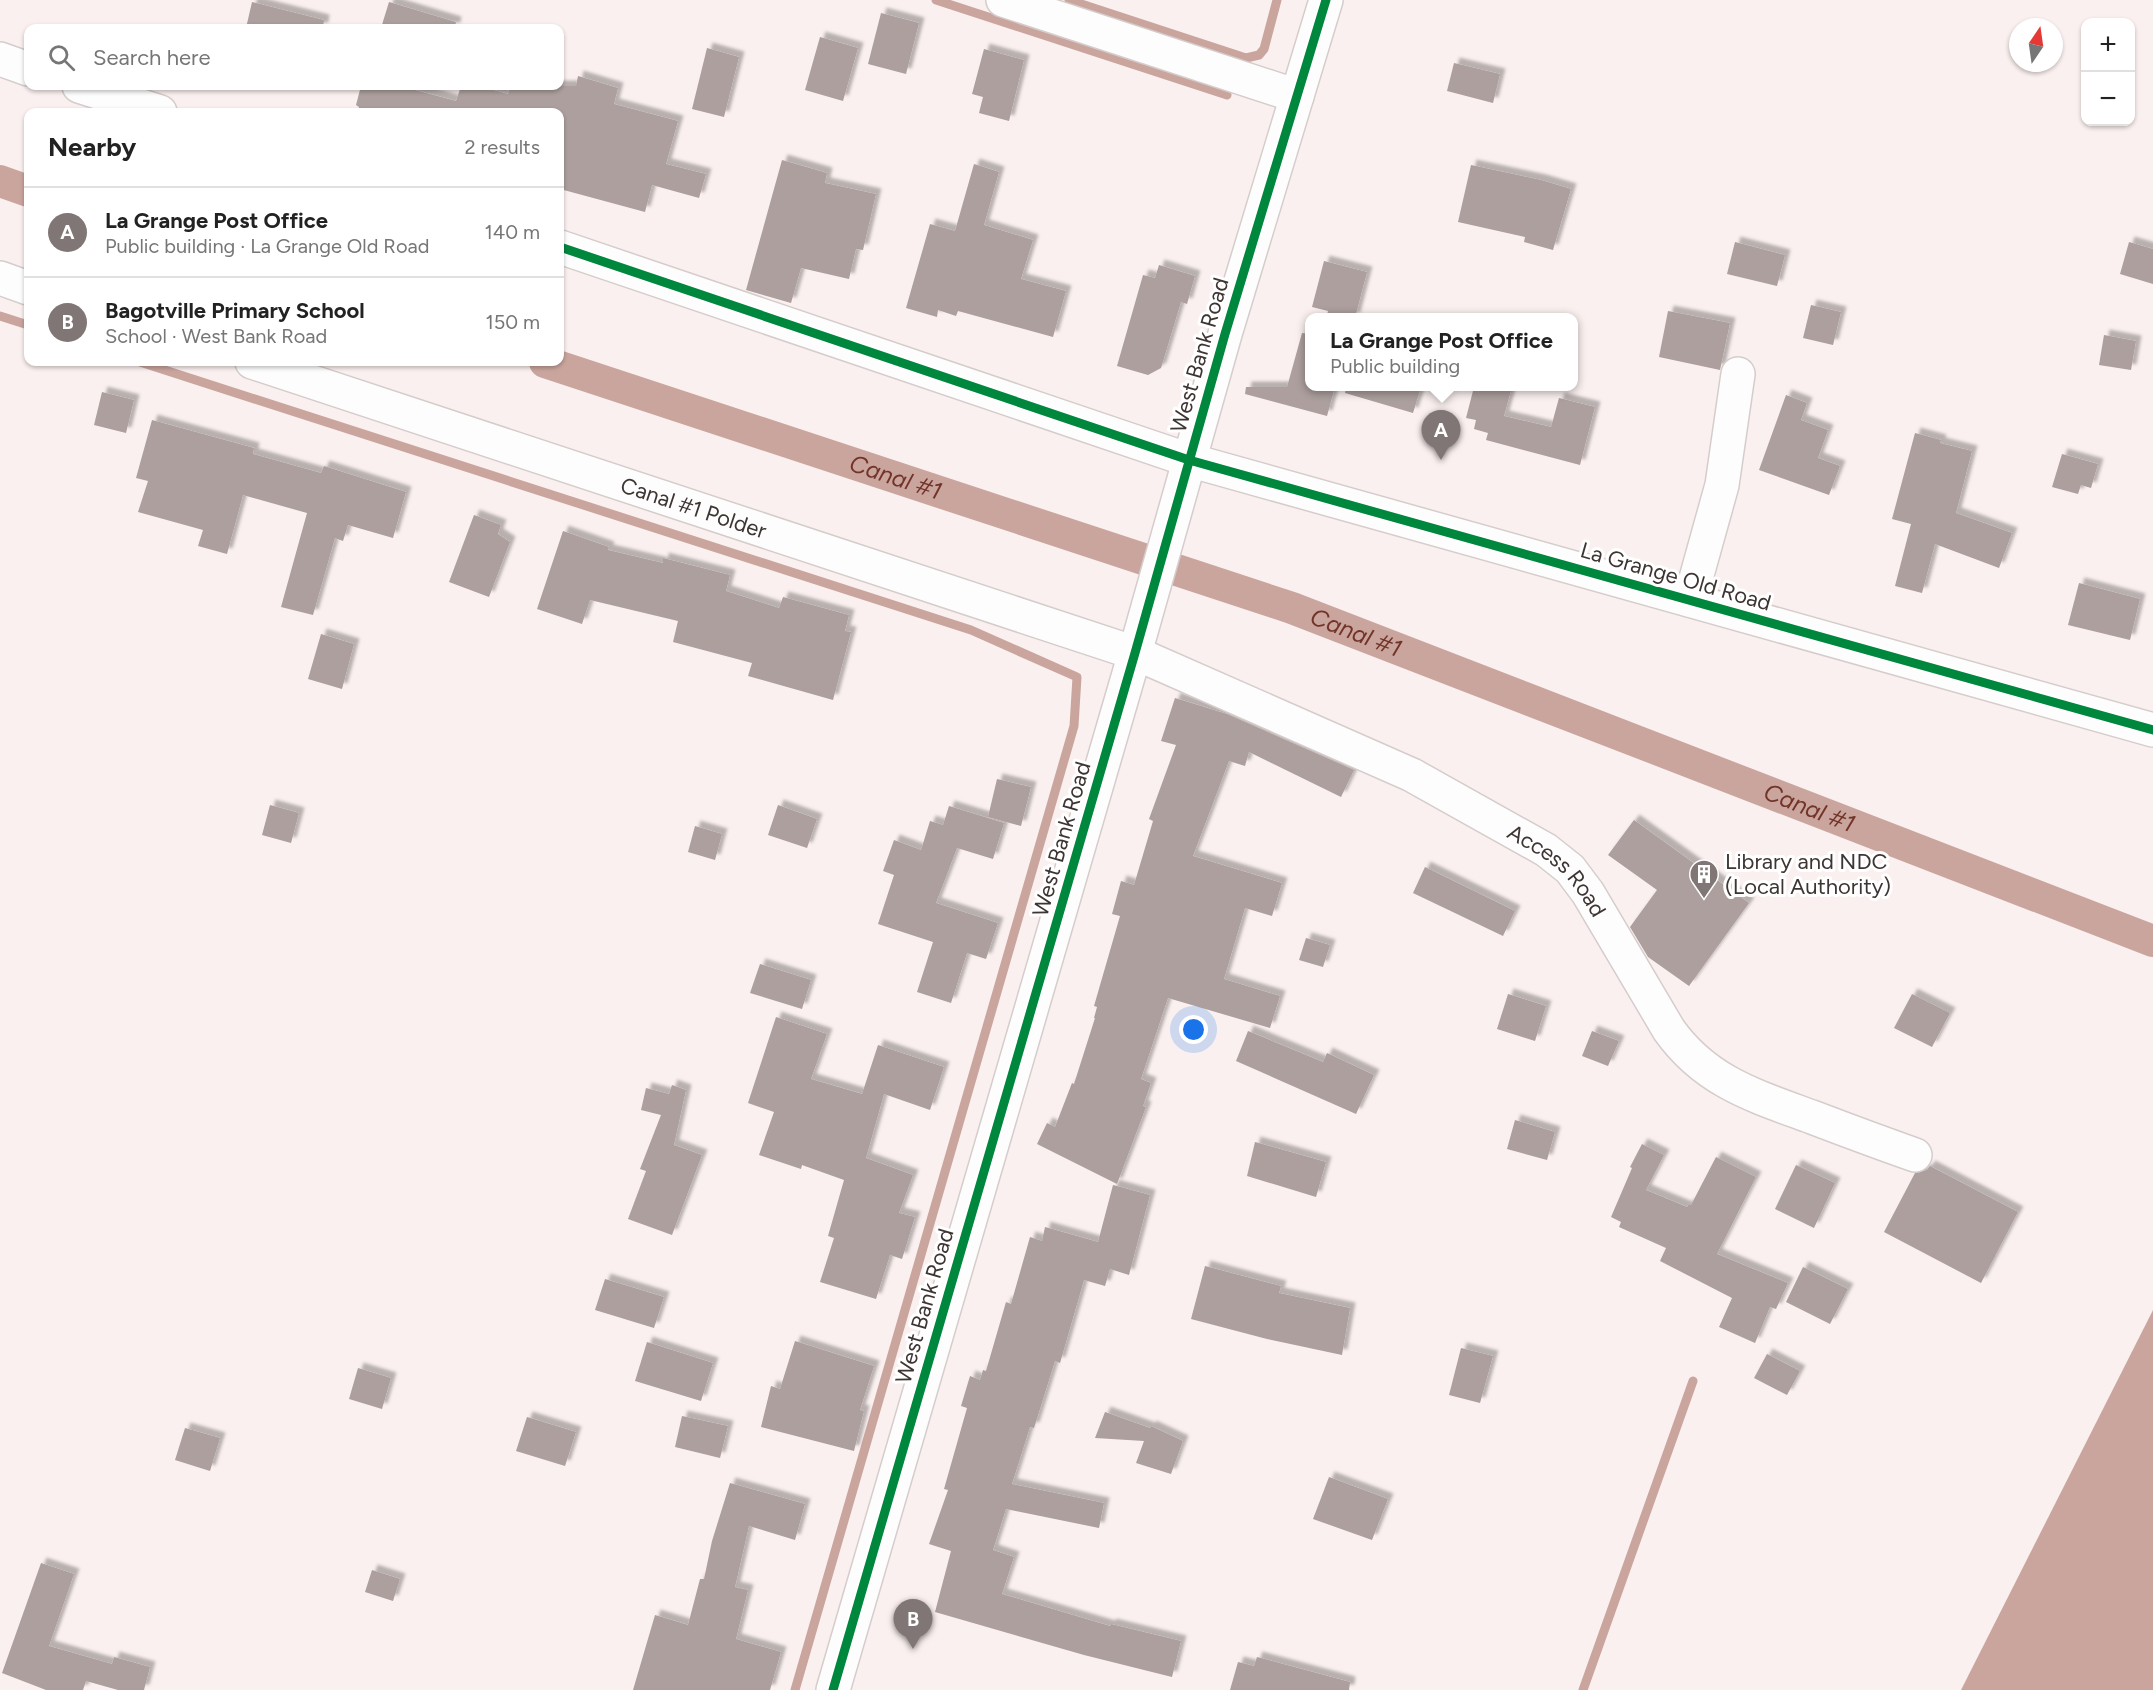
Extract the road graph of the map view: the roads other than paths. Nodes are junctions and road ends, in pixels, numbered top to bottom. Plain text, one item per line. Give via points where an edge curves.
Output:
1 (1003, 0) edge
2 (1326, 0) edge
3 (0, 59) edge
4 (24, 68) edge
5 (91, 90) edge
6 (1297, 96) junction
7 (148, 108) edge
8 (564, 248) edge
9 (0, 278) edge
10 (24, 287) edge
11 (264, 366) edge
12 (1738, 374) dead end
13 (1185, 475) junction
14 (1690, 600) junction
15 (1135, 653) junction
16 (2153, 730) edge
17 (1915, 1155) dead end
18 (833, 1690) edge

1 - 6 street
2 - 6 street, West Bank Road
3 - 4 street
5 - 7 street
6 - 13 street, West Bank Road
8 - 13 street, La Grange Old Road
9 - 10 street
11 - 15 street, Canal #1 Polder
12 - 14 street via 1722,485
13 - 14 street, La Grange Old Road
13 - 15 street, West Bank Road
14 - 16 street, La Grange Old Road
15 - 17 street, Access Road via 1412,775 1546,850 1569,869 1588,893 1669,1030 1699,1064 1743,1091
15 - 18 street, West Bank Road

